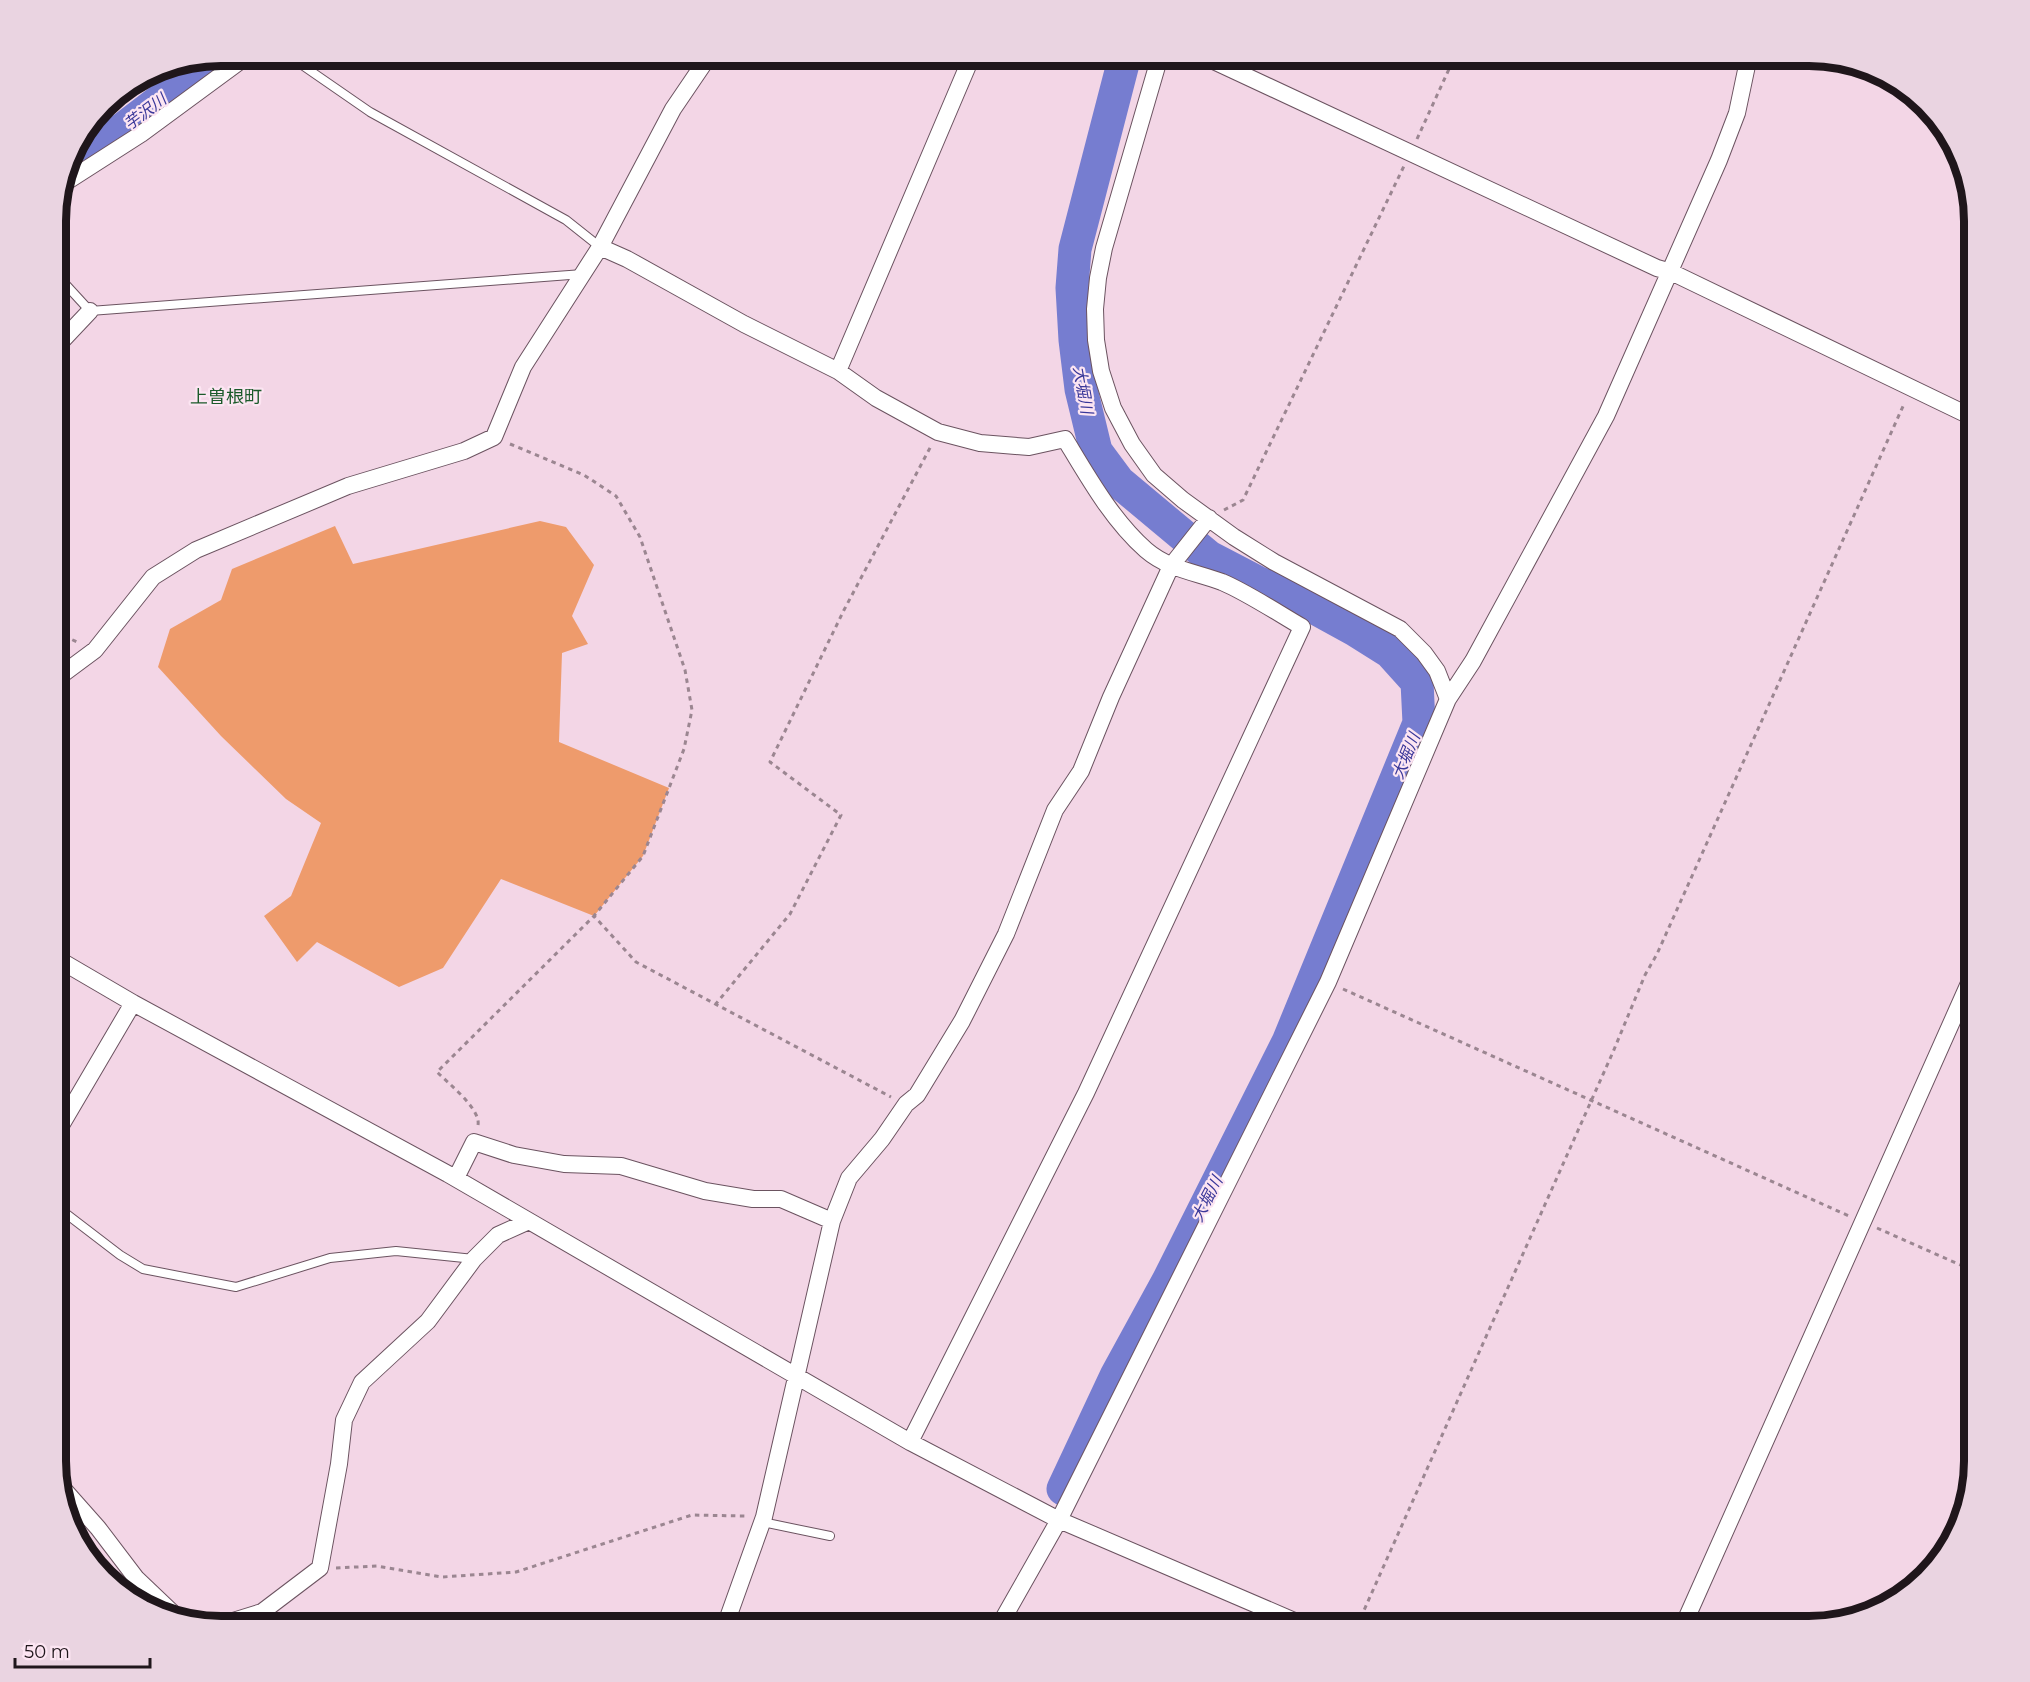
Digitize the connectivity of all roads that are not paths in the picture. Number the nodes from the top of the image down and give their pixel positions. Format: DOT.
graph roads {
  1 [pos="233,66"];
  2 [pos="303,66"];
  3 [pos="702,66"];
  4 [pos="968,66"];
  5 [pos="1157,66"];
  6 [pos="1225,66"];
  7 [pos="1747,66"];
  8 [pos="72,178"];
  9 [pos="600,247"];
  10 [pos="1671,272"];
  11 [pos="583,274"];
  12 [pos="66,285"];
  13 [pos="90,311"];
  14 [pos="66,336"];
  15 [pos="838,370"];
  16 [pos="1964,413"];
  17 [pos="1208,519"];
  18 [pos="1172,566"];
  19 [pos="66,672"];
  20 [pos="1448,699"];
  21 [pos="66,964"];
  22 [pos="1964,995"];
  23 [pos="133,1003"];
  24 [pos="66,1117"];
  25 [pos="456,1178"];
  26 [pos="66,1214"];
  27 [pos="530,1221"];
  28 [pos="832,1221"];
  29 [pos="474,1259"];
  30 [pos="797,1377"];
  31 [pos="910,1442"];
  32 [pos="70,1497"];
  33 [pos="763,1519"];
  34 [pos="1059,1520"];
  35 [pos="830,1536"];
  36 [pos="165,1605"];
  37 [pos="249,1616"];
  38 [pos="729,1616"];
  39 [pos="1005,1616"];
  40 [pos="1283,1616"];
  41 [pos="1687,1616"];
  1 -- 8 [label="street"];
  2 -- 9 [label="lane"];
  3 -- 9 [label="street"];
  4 -- 15 [label="street"];
  5 -- 17 [label="street"];
  6 -- 10 [label="street"];
  7 -- 10 [label="street"];
  9 -- 11 [label="street"];
  9 -- 15 [label="street"];
  10 -- 16 [label="street"];
  10 -- 20 [label="street"];
  11 -- 13 [label="lane"];
  11 -- 19 [label="street"];
  12 -- 13 [label="lane"];
  13 -- 14 [label="street"];
  15 -- 18 [label="street"];
  17 -- 18 [label="street"];
  17 -- 20 [label="street"];
  18 -- 28 [label="street"];
  18 -- 31 [label="street"];
  20 -- 34 [label="street"];
  21 -- 23 [label="street"];
  22 -- 41 [label="street"];
  23 -- 24 [label="street"];
  23 -- 25 [label="street"];
  25 -- 27 [label="street"];
  25 -- 28 [label="street"];
  26 -- 29 [label="lane"];
  27 -- 29 [label="street"];
  27 -- 30 [label="street"];
  28 -- 30 [label="street"];
  29 -- 37 [label="street"];
  30 -- 31 [label="street"];
  30 -- 33 [label="street"];
  31 -- 34 [label="street"];
  32 -- 36 [label="street"];
  33 -- 35 [label="lane"];
  33 -- 38 [label="street"];
  34 -- 39 [label="street"];
  34 -- 40 [label="street"];
}
